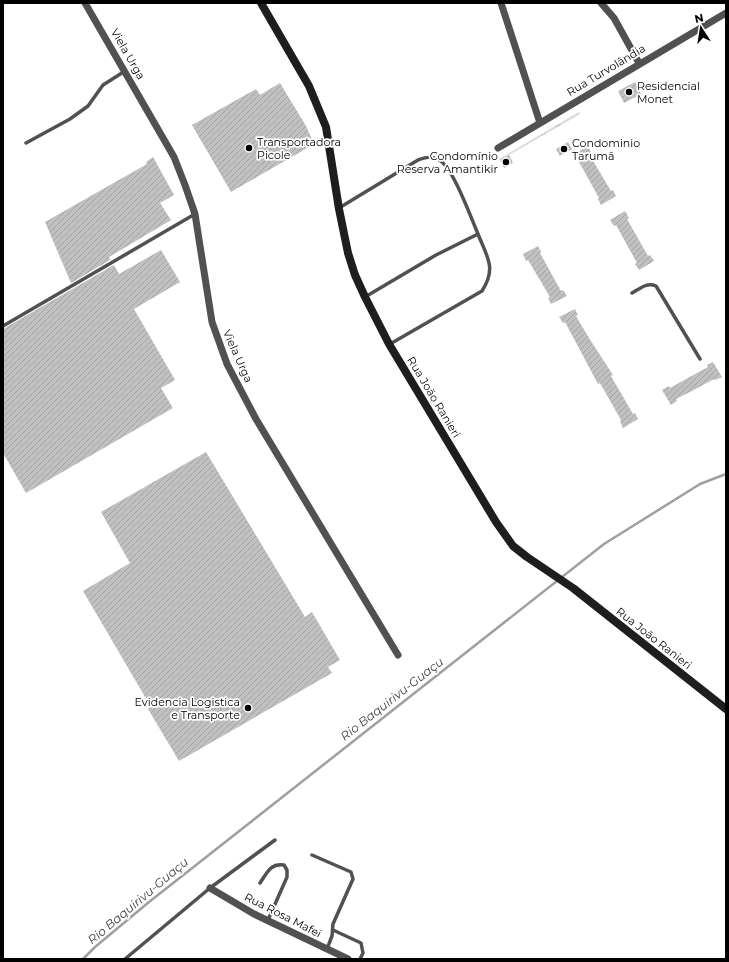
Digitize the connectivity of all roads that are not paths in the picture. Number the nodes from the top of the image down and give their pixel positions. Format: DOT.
graph roads {
  1 [pos="85,3"];
  2 [pos="261,3"];
  3 [pos="501,3"];
  4 [pos="601,3"];
  5 [pos="726,13"];
  6 [pos="639,63"];
  7 [pos="125,71"];
  8 [pos="540,123"];
  9 [pos="26,143"];
  10 [pos="498,148"];
  11 [pos="338,209"];
  12 [pos="195,214"];
  13 [pos="478,234"];
  14 [pos="632,293"];
  15 [pos="365,297"];
  16 [pos="3,326"];
  17 [pos="389,344"];
  18 [pos="700,359"];
  19 [pos="398,656"];
  20 [pos="726,709"];
  21 [pos="274,840"];
  22 [pos="312,854"];
  23 [pos="260,883"];
  24 [pos="210,888"];
  25 [pos="268,920"];
  26 [pos="333,930"];
  27 [pos="327,949"];
  28 [pos="344,958"];
  29 [pos="125,959"];
  30 [pos="360,959"];
  1 -- 7 [label="street, Viela Urga"];
  2 -- 11 [label="street, Rua João Ranieri"];
  3 -- 8 [label="street"];
  4 -- 6 [label="street"];
  5 -- 6 [label="street, Rua Turvolândia"];
  6 -- 8 [label="street, Rua Turvolândia"];
  7 -- 9 [label="lane"];
  7 -- 12 [label="street, Viela Urga"];
  8 -- 10 [label="street, Rua Turvolândia"];
  11 -- 13 [label="lane"];
  11 -- 15 [label="street, Rua João Ranieri"];
  12 -- 16 [label="lane"];
  12 -- 19 [label="street, Viela Urga"];
  13 -- 15 [label="lane"];
  13 -- 17 [label="lane"];
  14 -- 18 [label="lane"];
  15 -- 17 [label="street, Rua João Ranieri"];
  17 -- 20 [label="street, Rua João Ranieri"];
  21 -- 24 [label="lane"];
  22 -- 26 [label="lane"];
  23 -- 25 [label="lane"];
  24 -- 25 [label="street, Rua Rosa Mafei"];
  24 -- 29 [label="lane"];
  25 -- 27 [label="street, Rua Rosa Mafei"];
  26 -- 27 [label="lane"];
  26 -- 30 [label="lane"];
  27 -- 28 [label="street, Rua Rosa Mafei"];
}
